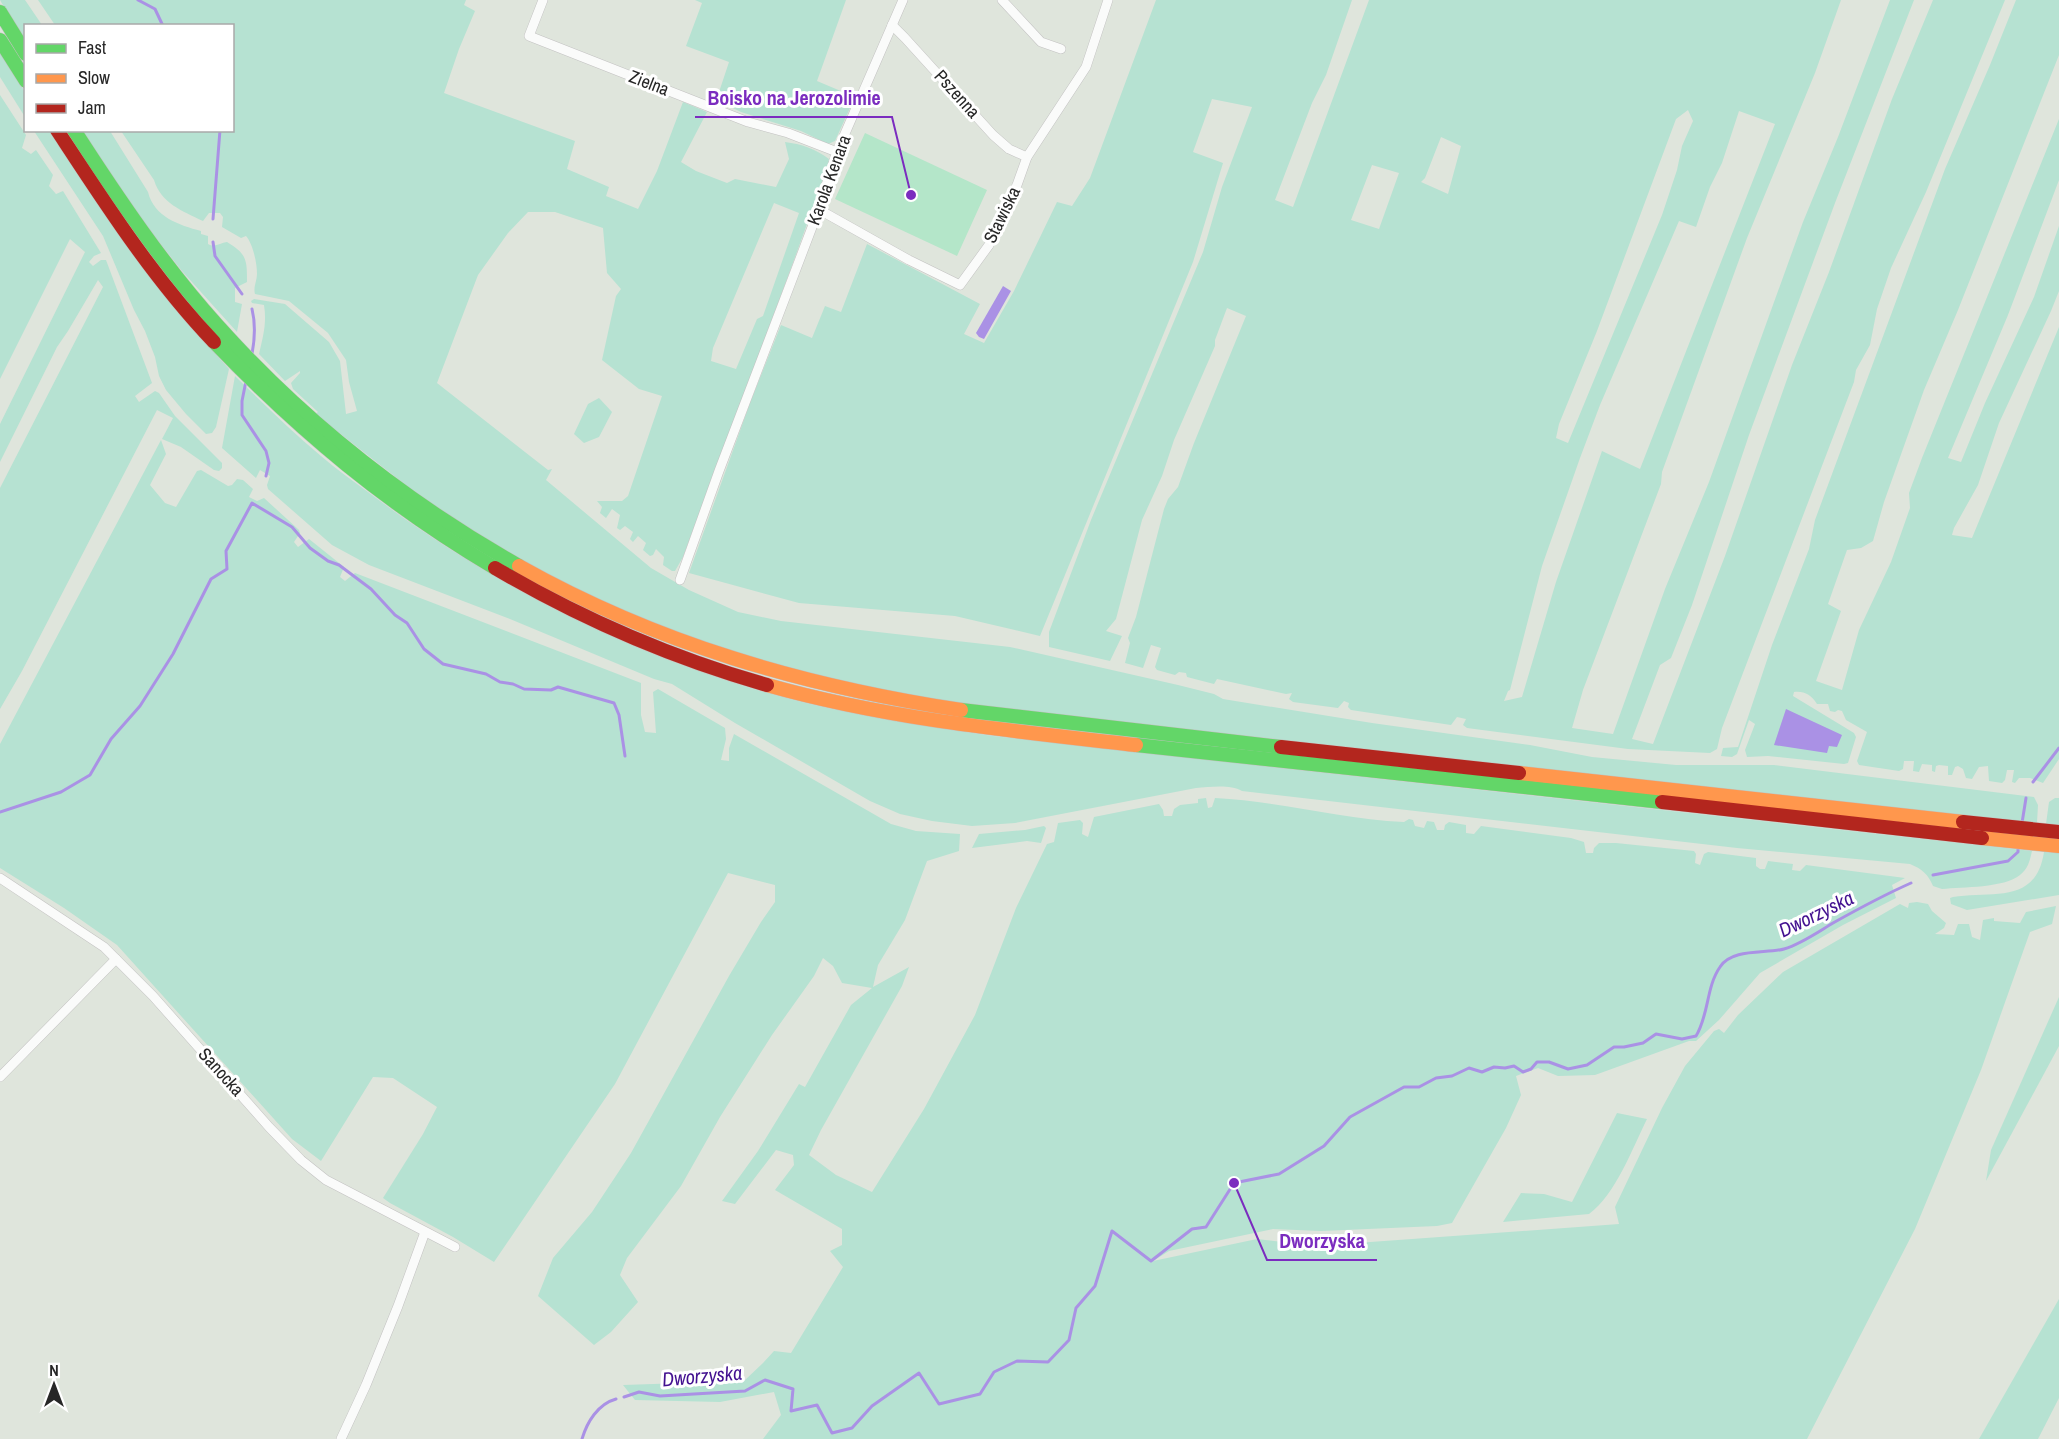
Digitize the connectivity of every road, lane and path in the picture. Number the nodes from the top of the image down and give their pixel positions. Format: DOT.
graph roads {
  1 [pos="543,0"];
  2 [pos="903,0"];
  3 [pos="1002,0"];
  4 [pos="1108,0"];
  5 [pos="0,12"];
  6 [pos="892,25"];
  7 [pos="0,40"];
  8 [pos="1061,48"];
  9 [pos="24,51"];
  10 [pos="24,78"];
  11 [pos="58,132"];
  12 [pos="75,132"];
  13 [pos="837,153"];
  14 [pos="1027,157"];
  15 [pos="818,209"];
  16 [pos="220,338"];
  17 [pos="680,580"];
  18 [pos="2059,832"];
  19 [pos="2059,846"];
  20 [pos="0,878"];
  21 [pos="116,959"];
  22 [pos="0,1077"];
  23 [pos="425,1232"];
  24 [pos="455,1247"];
  25 [pos="341,1439"];
  1 -- 13 [label="street, Zielna"];
  2 -- 6 [label="street, Karola Kenara"];
  3 -- 8 [label="street"];
  4 -- 14 [label="street, Stawiska"];
  5 -- 9 [label="main road"];
  6 -- 13 [label="street, Karola Kenara"];
  6 -- 14 [label="street, Pszenna"];
  7 -- 10 [label="main road"];
  11 -- 16 [label="main road"];
  12 -- 16 [label="main road"];
  13 -- 15 [label="street, Karola Kenara"];
  14 -- 15 [label="street, Stawiska"];
  15 -- 17 [label="street, Karola Kenara"];
  16 -- 18 [label="main road"];
  16 -- 19 [label="main road"];
  20 -- 21 [label="street, Sanocka"];
  21 -- 22 [label="street"];
  21 -- 23 [label="street, Sanocka"];
  23 -- 24 [label="street, Sanocka"];
  23 -- 25 [label="street"];
}
